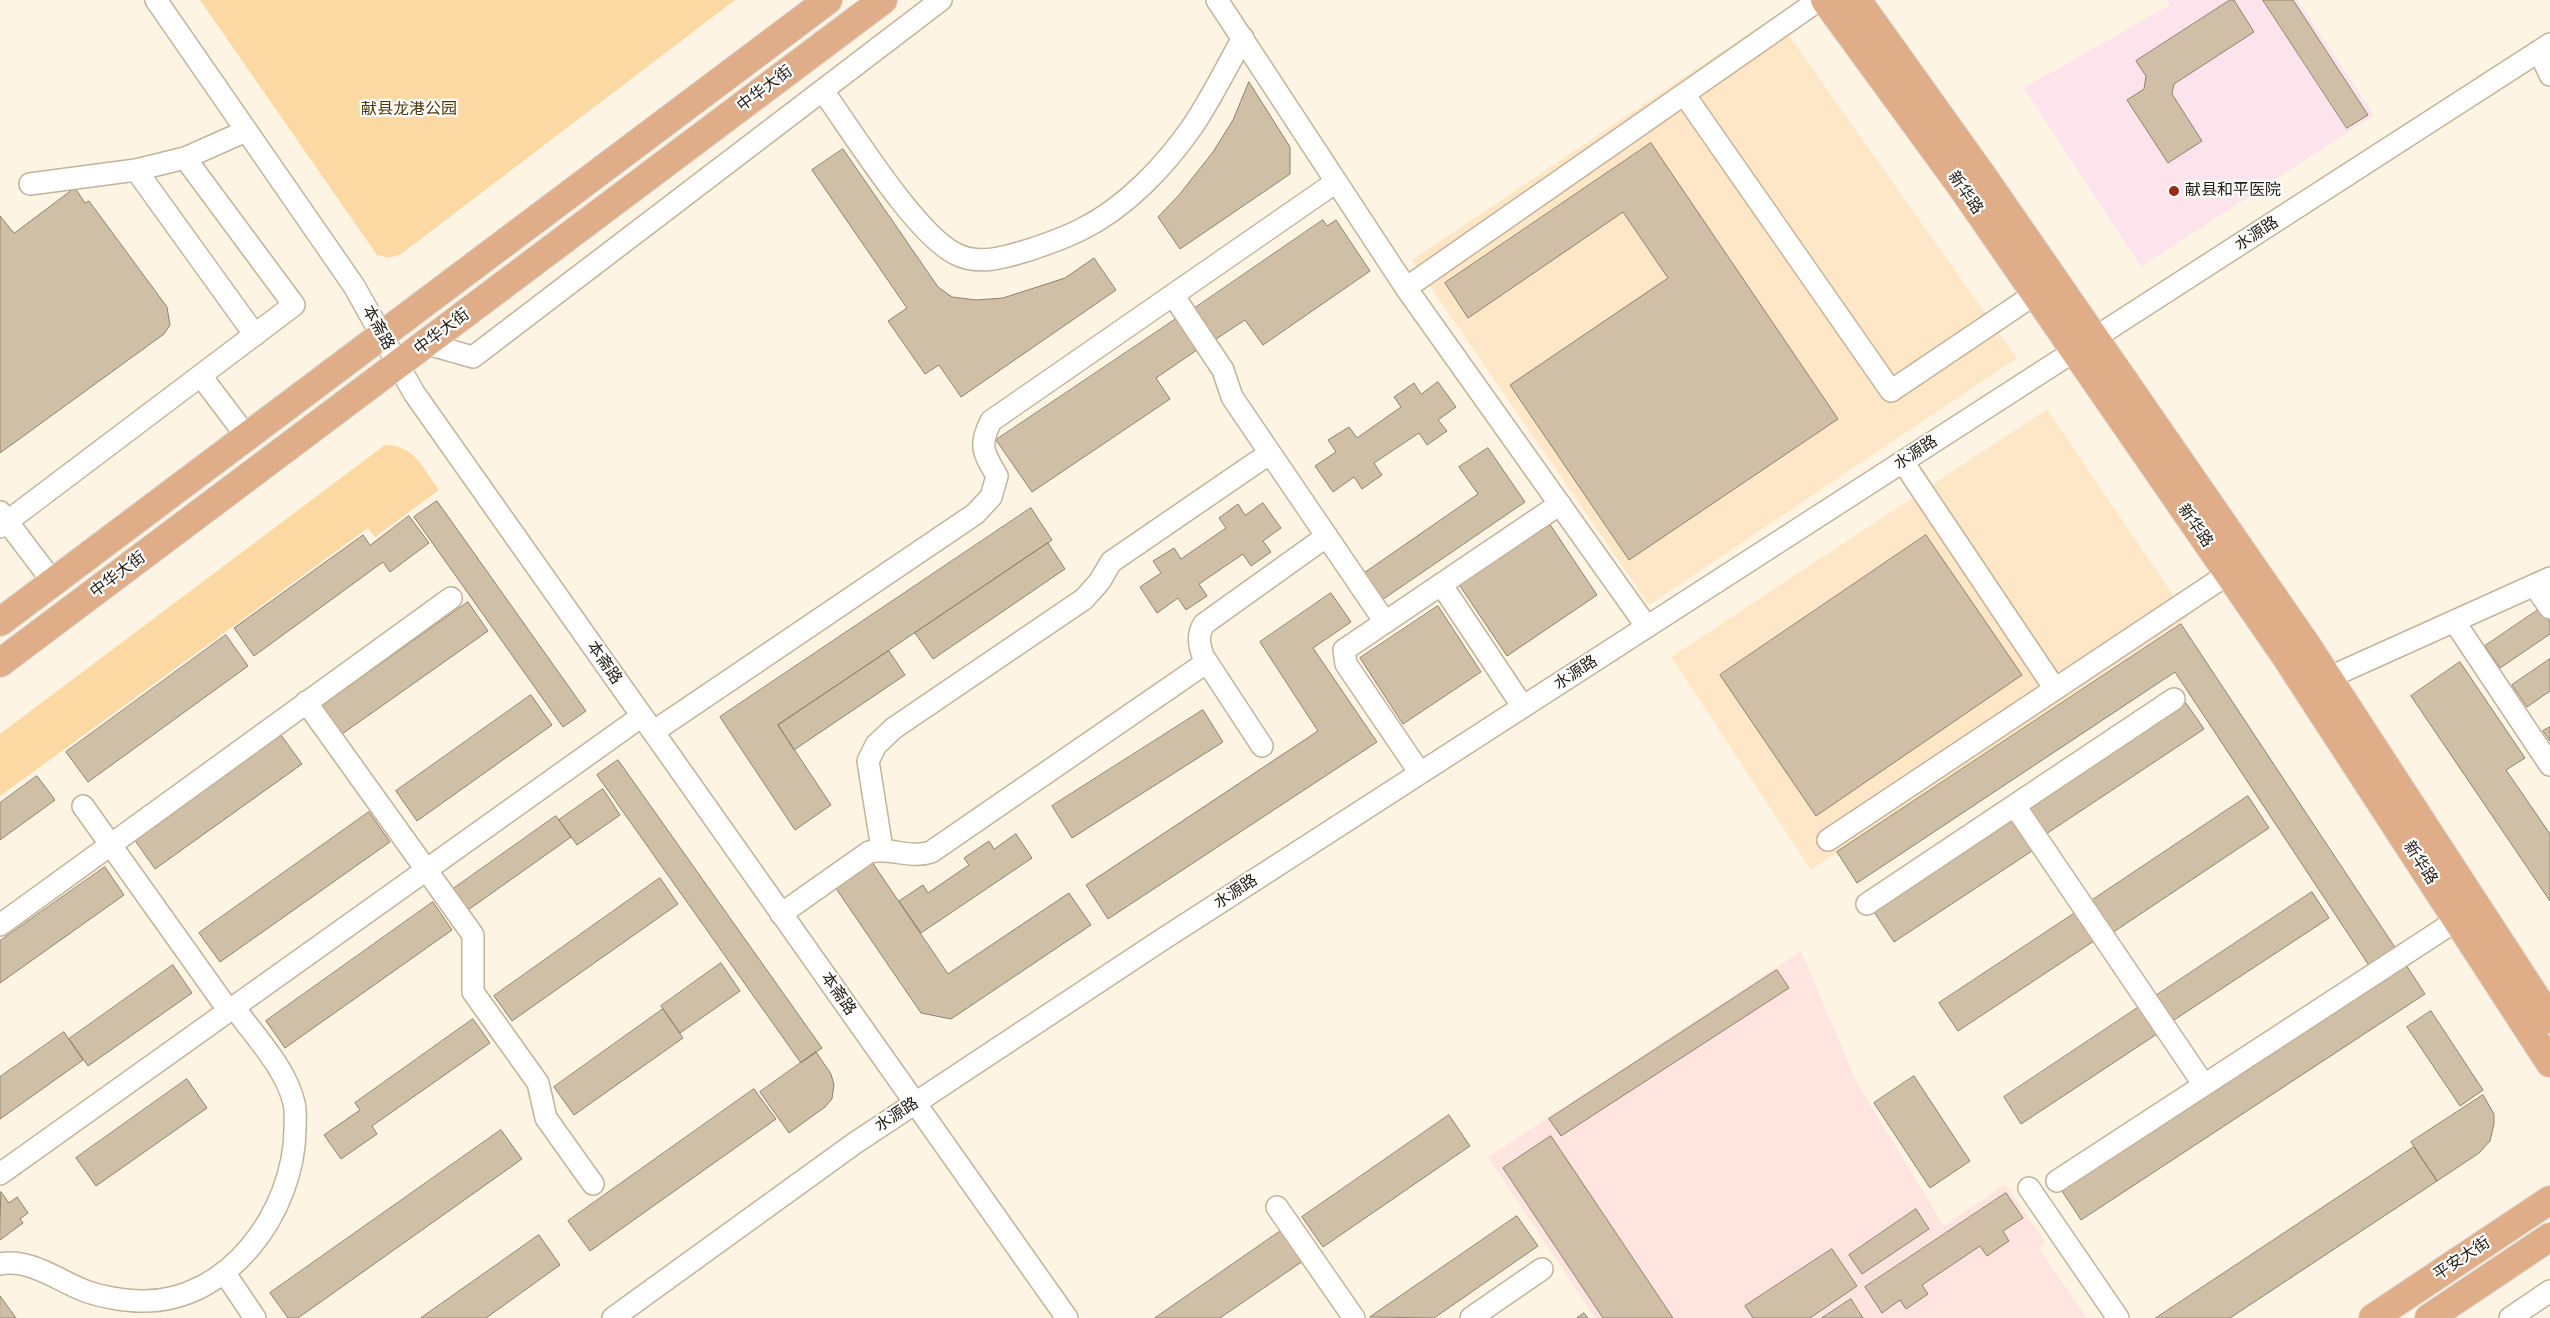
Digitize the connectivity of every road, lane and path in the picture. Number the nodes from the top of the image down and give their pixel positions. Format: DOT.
graph roads {
  1 [pos="156,0"];
  2 [pos="828,0"];
  3 [pos="883,0"];
  4 [pos="941,0"];
  5 [pos="1217,0"];
  6 [pos="1819,0"];
  7 [pos="1825,0"];
  8 [pos="1857,0"];
  9 [pos="1243,38"];
  10 [pos="2544,48"];
  11 [pos="2550,75"];
  12 [pos="823,91"];
  13 [pos="1684,94"];
  14 [pos="246,131"];
  15 [pos="185,158"];
  16 [pos="136,170"];
  17 [pos="1336,182"];
  18 [pos="30,184"];
  19 [pos="1406,288"];
  20 [pos="2035,294"];
  21 [pos="1173,295"];
  22 [pos="255,335"];
  23 [pos="382,336"];
  24 [pos="427,344"];
  25 [pos="2085,345"];
  26 [pos="398,365"];
  27 [pos="201,376"];
  28 [pos="247,437"];
  29 [pos="1270,453"];
  30 [pos="1903,462"];
  31 [pos="1560,504"];
  32 [pos="2,520"];
  33 [pos="1327,536"];
  34 [pos="2228,574"];
  35 [pos="53,582"];
  36 [pos="2542,582"];
  37 [pos="1441,584"];
  38 [pos="451,598"];
  39 [pos="2550,608"];
  40 [pos="2454,621"];
  41 [pos="0,622"];
  42 [pos="1385,622"];
  43 [pos="1648,627"];
  44 [pos="1207,662"];
  45 [pos="0,663"];
  46 [pos="2328,678"];
  47 [pos="2055,690"];
  48 [pos="2174,699"];
  49 [pos="306,702"];
  50 [pos="1523,707"];
  51 [pos="647,724"];
  52 [pos="1262,746"];
  53 [pos="2550,765"];
  54 [pos="1420,773"];
  55 [pos="83,806"];
  56 [pos="2015,806"];
  57 [pos="1828,840"];
  58 [pos="111,845"];
  59 [pos="882,849"];
  60 [pos="426,870"];
  61 [pos="1867,904"];
  62 [pos="781,914"];
  63 [pos="2457,920"];
  64 [pos="0,925"];
  65 [pos="232,1009"];
  66 [pos="2550,1019"];
  67 [pos="2550,1063"];
  68 [pos="2204,1085"];
  69 [pos="915,1103"];
  70 [pos="0,1174"];
  71 [pos="2057,1181"];
  72 [pos="593,1184"];
  73 [pos="2029,1188"];
  74 [pos="2550,1200"];
  75 [pos="1277,1207"];
  76 [pos="2550,1237"];
  77 [pos="0,1264"];
  78 [pos="1542,1269"];
  79 [pos="224,1272"];
  80 [pos="2550,1292"];
  81 [pos="255,1318"];
  82 [pos="613,1318"];
  83 [pos="1066,1318"];
  84 [pos="1354,1318"];
  85 [pos="1471,1318"];
  86 [pos="2118,1318"];
  87 [pos="2374,1318"];
  88 [pos="2429,1318"];
  89 [pos="2510,1318"];
  1 -- 14 [label="street, 本斋路"];
  2 -- 23 [label="main road, 中华大街"];
  3 -- 24 [label="main road, 中华大街"];
  4 -- 12 [label="street"];
  5 -- 9 [label="street"];
  6 -- 13 [label="street"];
  7 -- 20 [label="main road, 新华路"];
  8 -- 25 [label="main road, 新华路"];
  9 -- 12 [label="street"];
  9 -- 17 [label="street"];
  10 -- 11 [label="street"];
  10 -- 25 [label="street, 水源路"];
  12 -- 24 [label="street"];
  13 -- 19 [label="street"];
  13 -- 20 [label="street"];
  14 -- 15 [label="street"];
  14 -- 23 [label="street, 本斋路"];
  15 -- 16 [label="street"];
  15 -- 22 [label="street"];
  16 -- 18 [label="street"];
  16 -- 22 [label="street"];
  17 -- 19 [label="street"];
  17 -- 21 [label="street"];
  19 -- 31 [label="street"];
  20 -- 25 [label="main road, 新华路"];
  21 -- 29 [label="street"];
  21 -- 51 [label="street"];
  22 -- 27 [label="street"];
  23 -- 26 [label="street, 本斋路"];
  23 -- 28 [label="main road, 中华大街"];
  24 -- 26 [label="main road, 中华大街"];
  25 -- 30 [label="street, 水源路"];
  25 -- 34 [label="main road, 新华路"];
  25 -- 46 [label="main road, 新华路"];
  26 -- 45 [label="main road, 中华大街"];
  26 -- 51 [label="street, 本斋路"];
  27 -- 28 [label="street"];
  27 -- 32 [label="street"];
  28 -- 35 [label="main road, 中华大街"];
  29 -- 33 [label="street"];
  29 -- 59 [label="street"];
  30 -- 43 [label="street, 水源路"];
  30 -- 47 [label="street"];
  31 -- 37 [label="street"];
  31 -- 43 [label="street"];
  32 -- 35 [label="street"];
  33 -- 42 [label="street"];
  33 -- 44 [label="street"];
  34 -- 47 [label="street"];
  34 -- 63 [label="main road, 新华路"];
  35 -- 41 [label="main road, 中华大街"];
  36 -- 39 [label="street"];
  36 -- 40 [label="street"];
  37 -- 42 [label="street"];
  37 -- 50 [label="street"];
  38 -- 49 [label="street"];
  40 -- 46 [label="street"];
  40 -- 53 [label="street"];
  42 -- 54 [label="street"];
  43 -- 50 [label="street, 水源路"];
  44 -- 52 [label="street"];
  44 -- 59 [label="street"];
  46 -- 66 [label="main road, 新华路"];
  47 -- 57 [label="street"];
  48 -- 56 [label="street"];
  49 -- 58 [label="street"];
  49 -- 60 [label="street"];
  50 -- 54 [label="street, 水源路"];
  51 -- 60 [label="street"];
  51 -- 62 [label="street, 本斋路"];
  54 -- 69 [label="street, 水源路"];
  55 -- 58 [label="street"];
  56 -- 61 [label="street"];
  56 -- 68 [label="street"];
  58 -- 64 [label="street"];
  58 -- 65 [label="street"];
  59 -- 62 [label="street"];
  60 -- 65 [label="street"];
  60 -- 72 [label="street"];
  62 -- 69 [label="street, 本斋路"];
  63 -- 67 [label="main road, 新华路"];
  63 -- 68 [label="street"];
  65 -- 70 [label="street"];
  65 -- 79 [label="street"];
  68 -- 71 [label="street"];
  69 -- 82 [label="street, 水源路"];
  69 -- 83 [label="street, 本斋路"];
  73 -- 86 [label="street"];
  74 -- 87 [label="main road, 平安大街"];
  75 -- 84 [label="street"];
  76 -- 88 [label="main road, 平安大街"];
  77 -- 79 [label="street"];
  78 -- 85 [label="street"];
  79 -- 81 [label="street"];
  80 -- 89 [label="street"];
}
